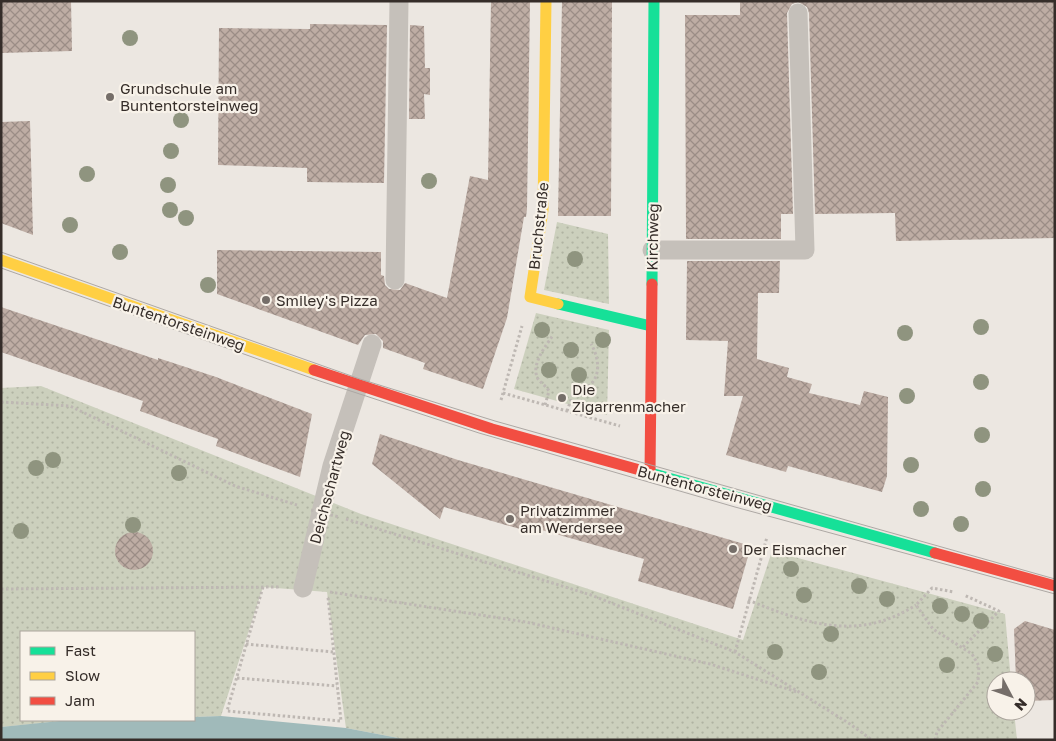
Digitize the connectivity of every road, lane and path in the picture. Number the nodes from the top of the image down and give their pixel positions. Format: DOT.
graph roads {
  1 [pos="399,1"];
  2 [pos="546,1"];
  3 [pos="654,1"];
  4 [pos="798,13"];
  5 [pos="652,250"];
  6 [pos="1,260"];
  7 [pos="395,280"];
  8 [pos="530,297"];
  9 [pos="651,326"];
  10 [pos="557,328"];
  11 [pos="588,340"];
  12 [pos="372,344"];
  13 [pos="358,386"];
  14 [pos="503,393"];
  15 [pos="1,402"];
  16 [pos="545,405"];
  17 [pos="566,411"];
  18 [pos="492,429"];
  19 [pos="650,434"];
  20 [pos="650,474"];
  21 [pos="776,507"];
  22 [pos="1055,586"];
  23 [pos="263,587"];
  24 [pos="303,588"];
  25 [pos="2,590"];
  26 [pos="748,600"];
  27 [pos="916,605"];
  28 [pos="246,644"];
  29 [pos="963,647"];
  30 [pos="333,652"];
  31 [pos="735,652"];
  32 [pos="237,678"];
  33 [pos="337,686"];
  34 [pos="798,692"];
  35 [pos="872,740"];
  36 [pos="935,740"];
  1 -- 7 [label="lane"];
  2 -- 8 [label="street, Bruchstraße"];
  3 -- 5 [label="street, Kirchweg"];
  4 -- 5 [label="lane"];
  5 -- 9 [label="street, Kirchweg"];
  6 -- 13 [label="street, Buntentorsteinweg"];
  8 -- 9 [label="street"];
  8 -- 14 [label="path"];
  9 -- 19 [label="street, Kirchweg"];
  10 -- 16 [label="path"];
  11 -- 17 [label="path"];
  12 -- 13 [label="lane"];
  13 -- 18 [label="street, Buntentorsteinweg"];
  13 -- 24 [label="lane, Deichschartweg"];
  14 -- 16 [label="path"];
  14 -- 18 [label="path"];
  15 -- 31 [label="path, bridge"];
  16 -- 17 [label="path"];
  17 -- 19 [label="path"];
  18 -- 20 [label="street, Buntentorsteinweg"];
  19 -- 20 [label="street, Kirchweg"];
  20 -- 21 [label="street, Buntentorsteinweg"];
  21 -- 22 [label="street, Buntentorsteinweg"];
  21 -- 26 [label="path"];
  23 -- 24 [label="path"];
  23 -- 25 [label="path"];
  23 -- 28 [label="path"];
  26 -- 27 [label="path"];
  26 -- 31 [label="path"];
  27 -- 29 [label="path"];
  27 -- 29 [label="path"];
  28 -- 30 [label="path"];
  28 -- 32 [label="path"];
  29 -- 36 [label="path"];
  30 -- 33 [label="path"];
  30 -- 34 [label="path"];
  31 -- 34 [label="path"];
  32 -- 33 [label="path"];
  32 -- 33 [label="path"];
  34 -- 35 [label="path"];
}
